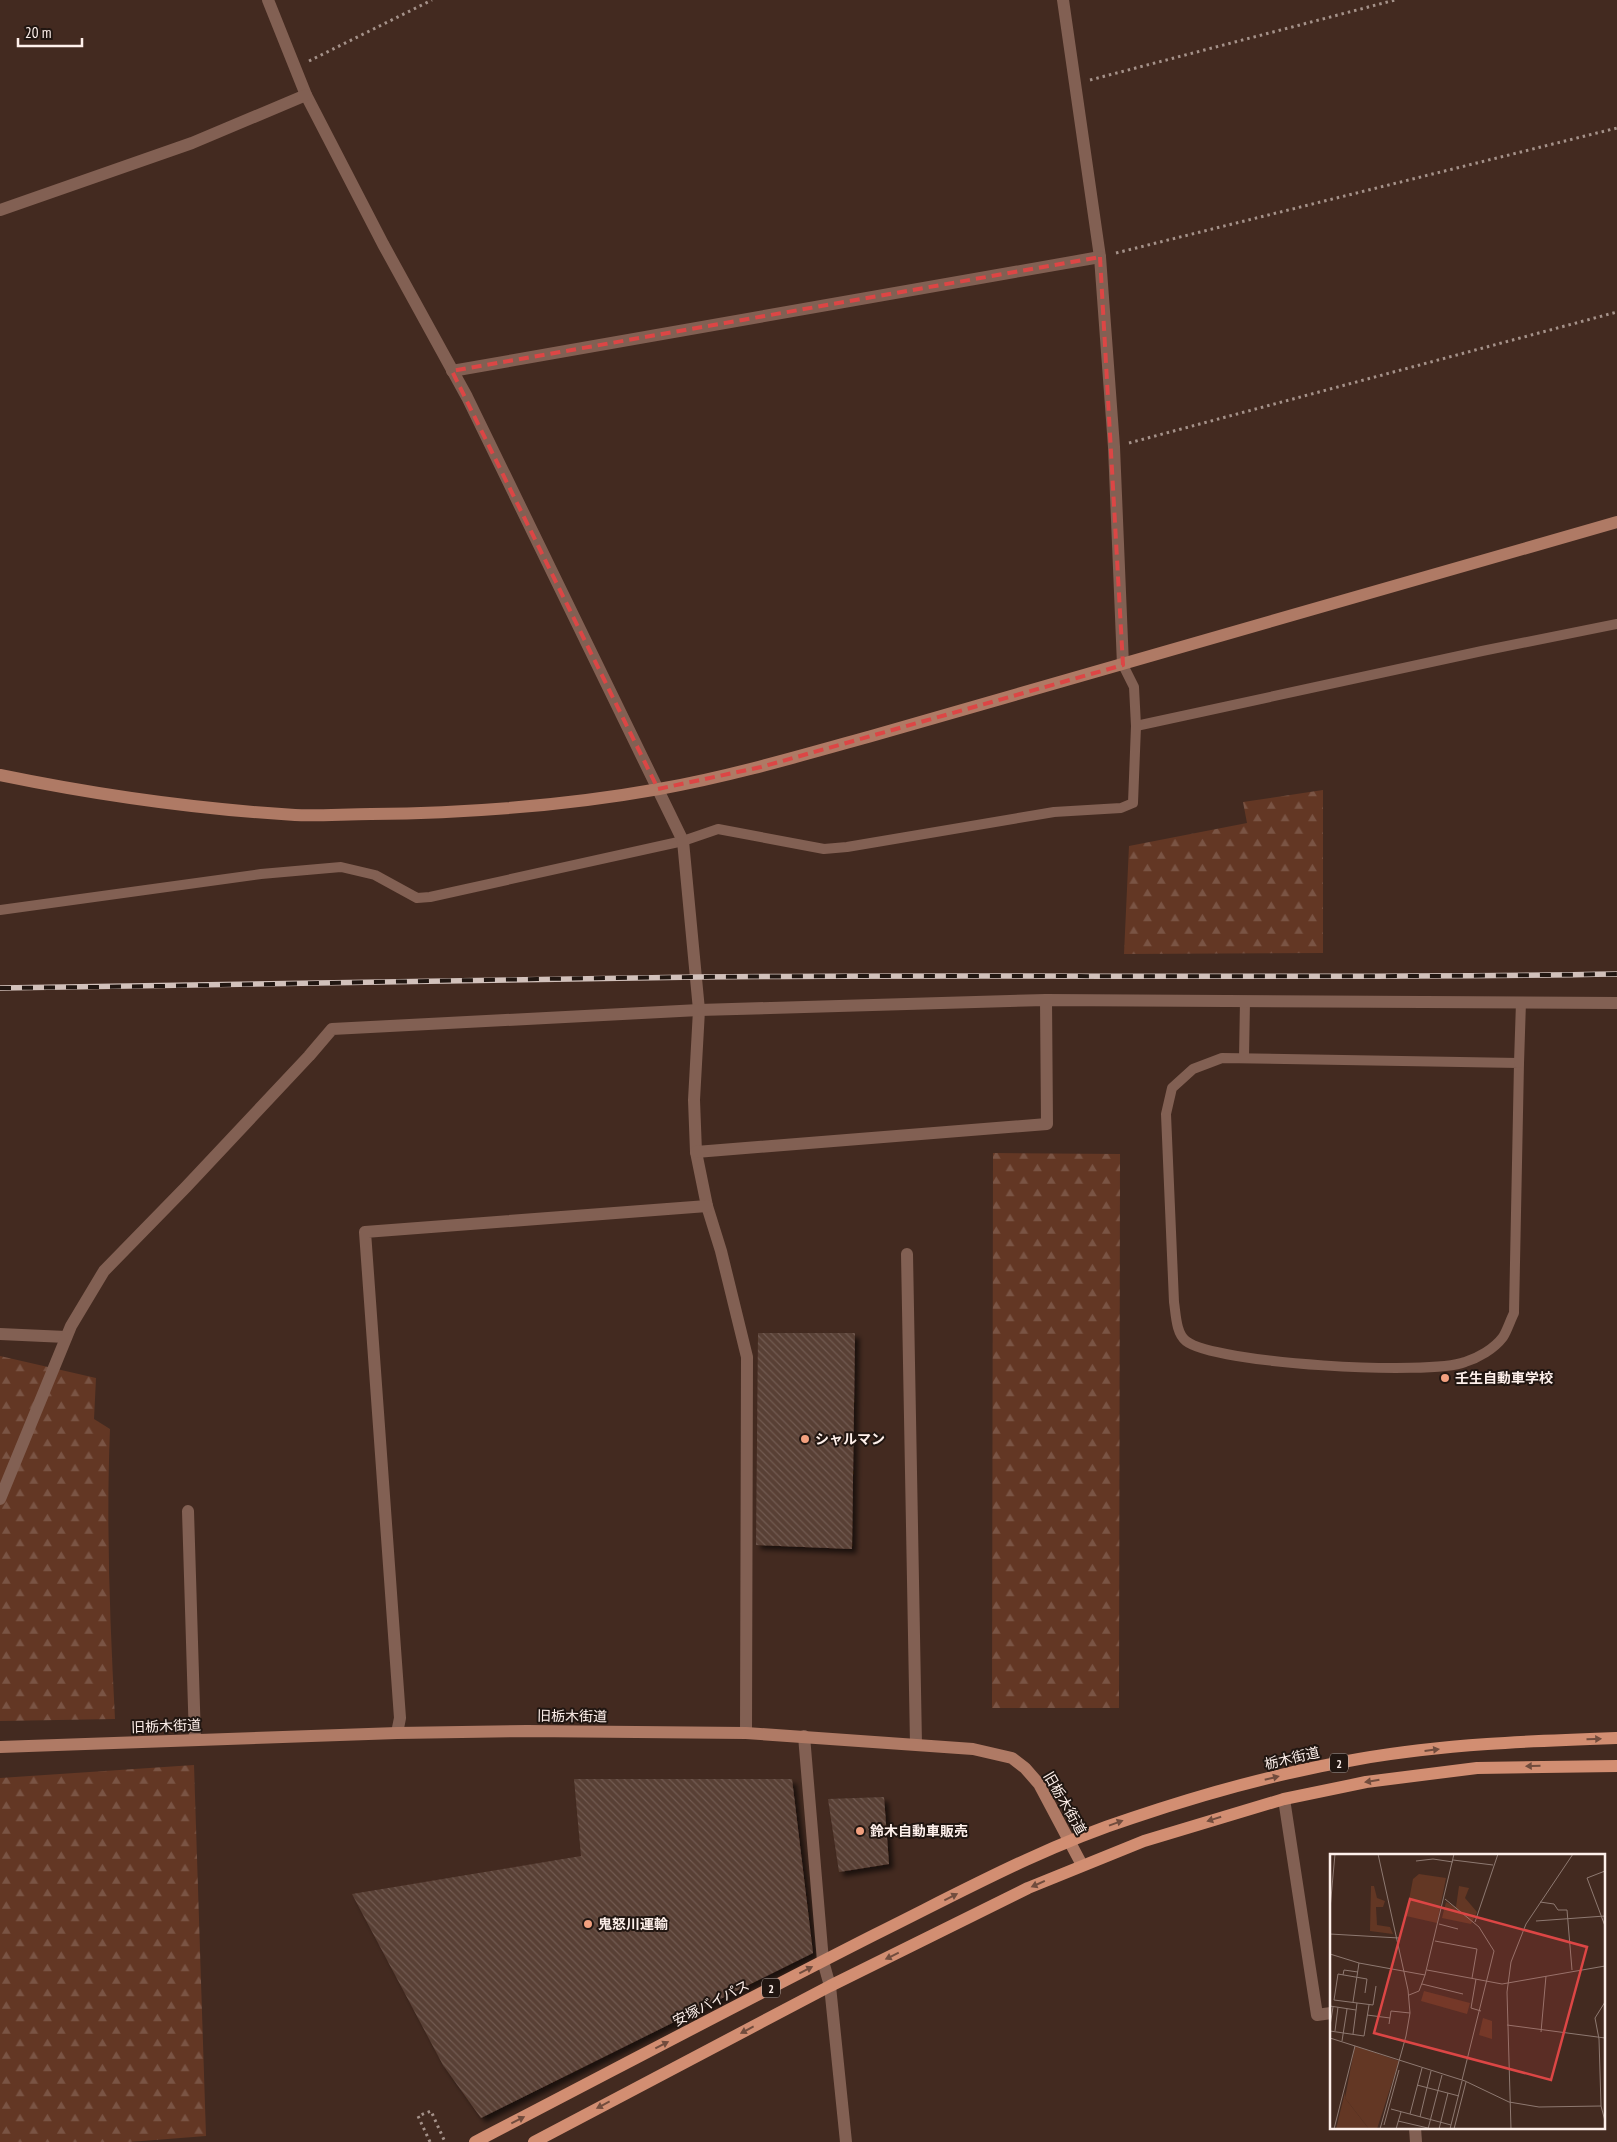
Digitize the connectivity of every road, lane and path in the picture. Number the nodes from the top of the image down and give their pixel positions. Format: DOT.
graph roads {
  1 [pos="268,0"];
  2 [pos="432,0"];
  3 [pos="1063,0"];
  4 [pos="1395,0"];
  5 [pos="295,68"];
  6 [pos="1075,84"];
  7 [pos="306,95"];
  8 [pos="1617,128"];
  9 [pos="0,210"];
  10 [pos="1100,257"];
  11 [pos="1617,312"];
  12 [pos="452,371"];
  13 [pos="1114,447"];
  14 [pos="1617,522"];
  15 [pos="1617,624"];
  16 [pos="1124,665"];
  17 [pos="1136,726"];
  18 [pos="0,775"];
  19 [pos="658,789"];
  20 [pos="683,841"];
  21 [pos="0,910"];
  22 [pos="1046,1000"];
  23 [pos="1245,1001"];
  24 [pos="1521,1002"];
  25 [pos="1617,1003"];
  26 [pos="699,1010"];
  27 [pos="1244,1058"];
  28 [pos="1520,1063"];
  29 [pos="696,1152"];
  30 [pos="707,1206"];
  31 [pos="907,1254"];
  32 [pos="0,1334"];
  33 [pos="66,1337"];
  34 [pos="0,1499"];
  35 [pos="188,1511"];
  36 [pos="397,1733"];
  37 [pos="746,1733"];
  38 [pos="804,1736"];
  39 [pos="1617,1738"];
  40 [pos="195,1740"];
  41 [pos="916,1744"];
  42 [pos="0,1747"];
  43 [pos="1617,1766"];
  44 [pos="1284,1799"];
  45 [pos="1070,1840"];
  46 [pos="1082,1865"];
  47 [pos="823,1961"];
  48 [pos="830,1986"];
  49 [pos="1330,2013"];
  50 [pos="430,2142"];
  51 [pos="445,2142"];
  52 [pos="474,2142"];
  53 [pos="534,2142"];
  54 [pos="846,2142"];
  1 -- 5 [label="street"];
  2 -- 5 [label="path"];
  3 -- 6 [label="street"];
  4 -- 6 [label="path"];
  5 -- 7 [label="street"];
  6 -- 10 [label="street"];
  7 -- 9 [label="street"];
  7 -- 12 [label="street"];
  8 -- 10 [label="path"];
  10 -- 12 [label="street"];
  10 -- 13 [label="street"];
  11 -- 13 [label="path"];
  12 -- 19 [label="street"];
  13 -- 16 [label="street"];
  14 -- 16 [label="street"];
  15 -- 17 [label="lane"];
  16 -- 17 [label="lane"];
  16 -- 19 [label="street"];
  17 -- 20 [label="lane"];
  18 -- 19 [label="street"];
  19 -- 20 [label="street"];
  20 -- 21 [label="lane"];
  20 -- 26 [label="street"];
  22 -- 23 [label="street"];
  22 -- 26 [label="street"];
  22 -- 29 [label="street"];
  23 -- 24 [label="street"];
  23 -- 27 [label="lane"];
  24 -- 25 [label="street"];
  24 -- 28 [label="lane"];
  26 -- 29 [label="street"];
  26 -- 33 [label="street"];
  27 -- 28 [label="lane"];
  27 -- 28 [label="lane"];
  29 -- 30 [label="street"];
  30 -- 36 [label="street"];
  30 -- 37 [label="street"];
  31 -- 41 [label="street"];
  32 -- 33 [label="street"];
  33 -- 34 [label="street"];
  35 -- 40 [label="street"];
  36 -- 37 [label="street, 旧栃木街道"];
  36 -- 40 [label="street, 旧栃木街道"];
  37 -- 38 [label="street, 旧栃木街道"];
  38 -- 41 [label="street, 旧栃木街道"];
  38 -- 47 [label="street"];
  45 -- 39 [label="main road, 栃木街道 / 2, one-way"];
  40 -- 42 [label="street, 旧栃木街道"];
  41 -- 45 [label="street, 旧栃木街道"];
  43 -- 44 [label="main road, 2, one-way"];
  44 -- 46 [label="main road, 2, one-way"];
  44 -- 49 [label="street"];
  45 -- 46 [label="street, 旧栃木街道"];
  47 -- 45 [label="main road, 安塚バイパス / 2, one-way"];
  46 -- 48 [label="main road, 2, one-way"];
  47 -- 48 [label="street"];
  52 -- 47 [label="main road, 安塚バイパス / 2, one-way"];
  48 -- 53 [label="main road, 2, one-way"];
  48 -- 54 [label="street"];
  50 -- 51 [label="path"];
}
